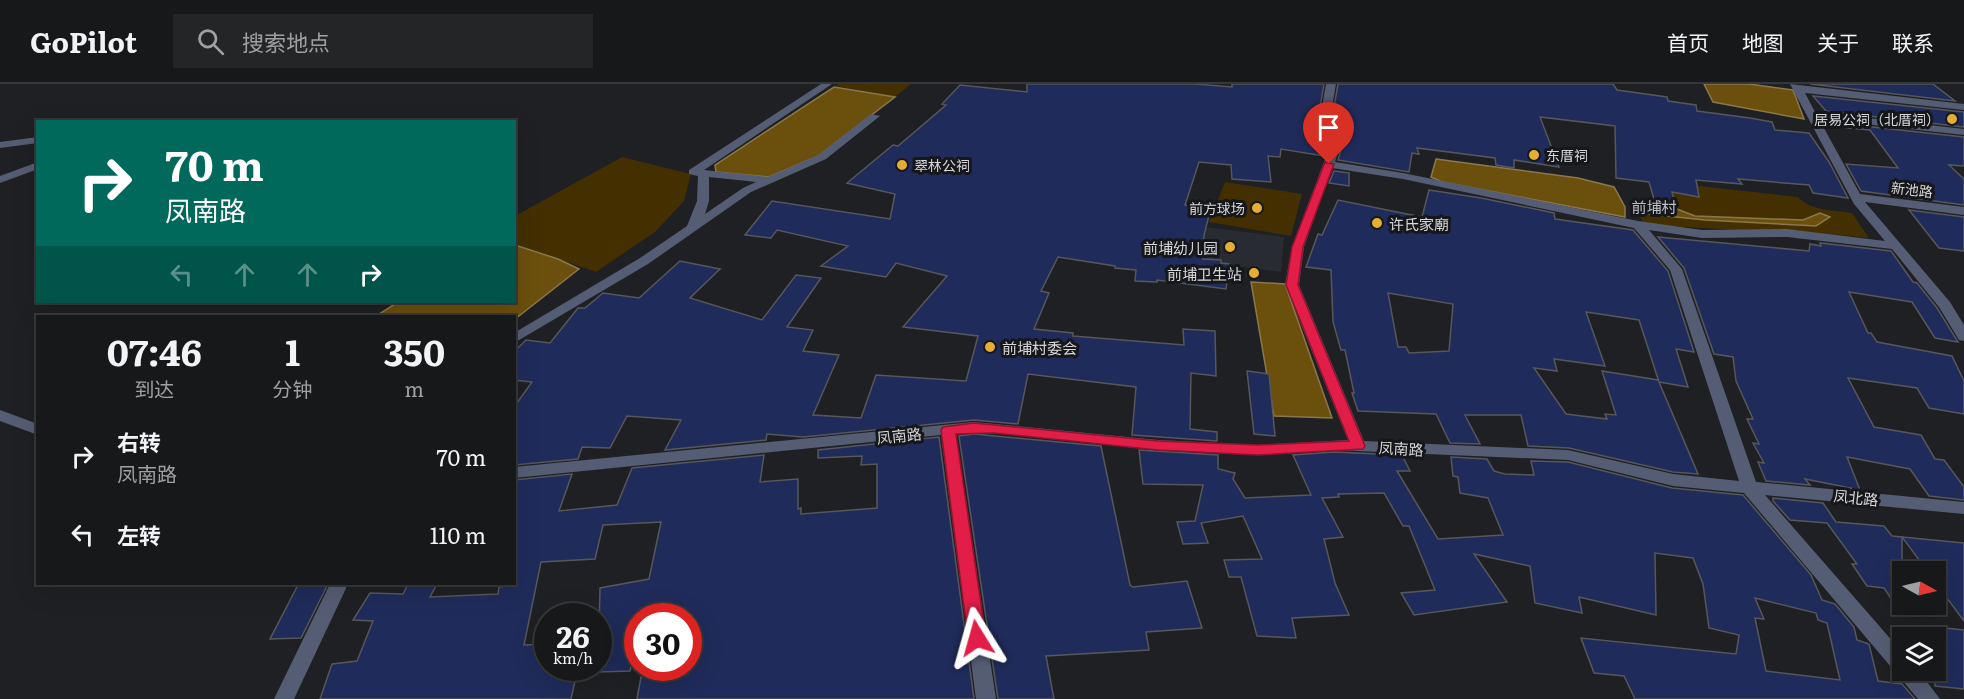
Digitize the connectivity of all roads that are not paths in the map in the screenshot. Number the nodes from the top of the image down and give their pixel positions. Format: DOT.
graph roads {
  1 [pos="827,84"];
  2 [pos="1331,84"];
  3 [pos="1796,87"];
  4 [pos="1964,107"];
  5 [pos="1812,115"];
  6 [pos="875,116"];
  7 [pos="1964,132"];
  8 [pos="36,140"];
  9 [pos="0,145"];
  10 [pos="1329,164"];
  11 [pos="36,166"];
  12 [pos="703,174"];
  13 [pos="0,180"];
  14 [pos="768,180"];
  15 [pos="1856,197"];
  16 [pos="1964,211"];
  17 [pos="1638,225"];
  18 [pos="684,233"];
  19 [pos="1895,246"];
  20 [pos="1964,337"];
  21 [pos="516,338"];
  22 [pos="0,415"];
  23 [pos="36,429"];
  24 [pos="948,430"];
  25 [pos="1358,446"];
  26 [pos="516,473"];
  27 [pos="1749,487"];
  28 [pos="1964,508"];
  29 [pos="339,585"];
  30 [pos="1892,654"];
  31 [pos="1914,681"];
  32 [pos="284,699"];
  33 [pos="986,699"];
  34 [pos="1930,699"];
  1 -- 14 [label="street"];
  2 -- 10 [label="street"];
  3 -- 4 [label="street"];
  3 -- 5 [label="street"];
  5 -- 7 [label="street"];
  5 -- 15 [label="street"];
  6 -- 14 [label="street"];
  8 -- 9 [label="street"];
  10 -- 17 [label="street"];
  10 -- 25 [label="street"];
  11 -- 13 [label="street"];
  12 -- 18 [label="street"];
  14 -- 18 [label="street"];
  15 -- 16 [label="street, 新池路"];
  15 -- 19 [label="street"];
  17 -- 19 [label="street"];
  17 -- 27 [label="street"];
  18 -- 21 [label="street"];
  19 -- 20 [label="street"];
  22 -- 23 [label="street"];
  24 -- 25 [label="street, 凤南路"];
  24 -- 26 [label="street, 凤南路"];
  24 -- 33 [label="street"];
  25 -- 27 [label="street, 凤南路"];
  27 -- 28 [label="street, 凤北路"];
  27 -- 30 [label="street"];
  29 -- 32 [label="street"];
  31 -- 34 [label="street"];
}
